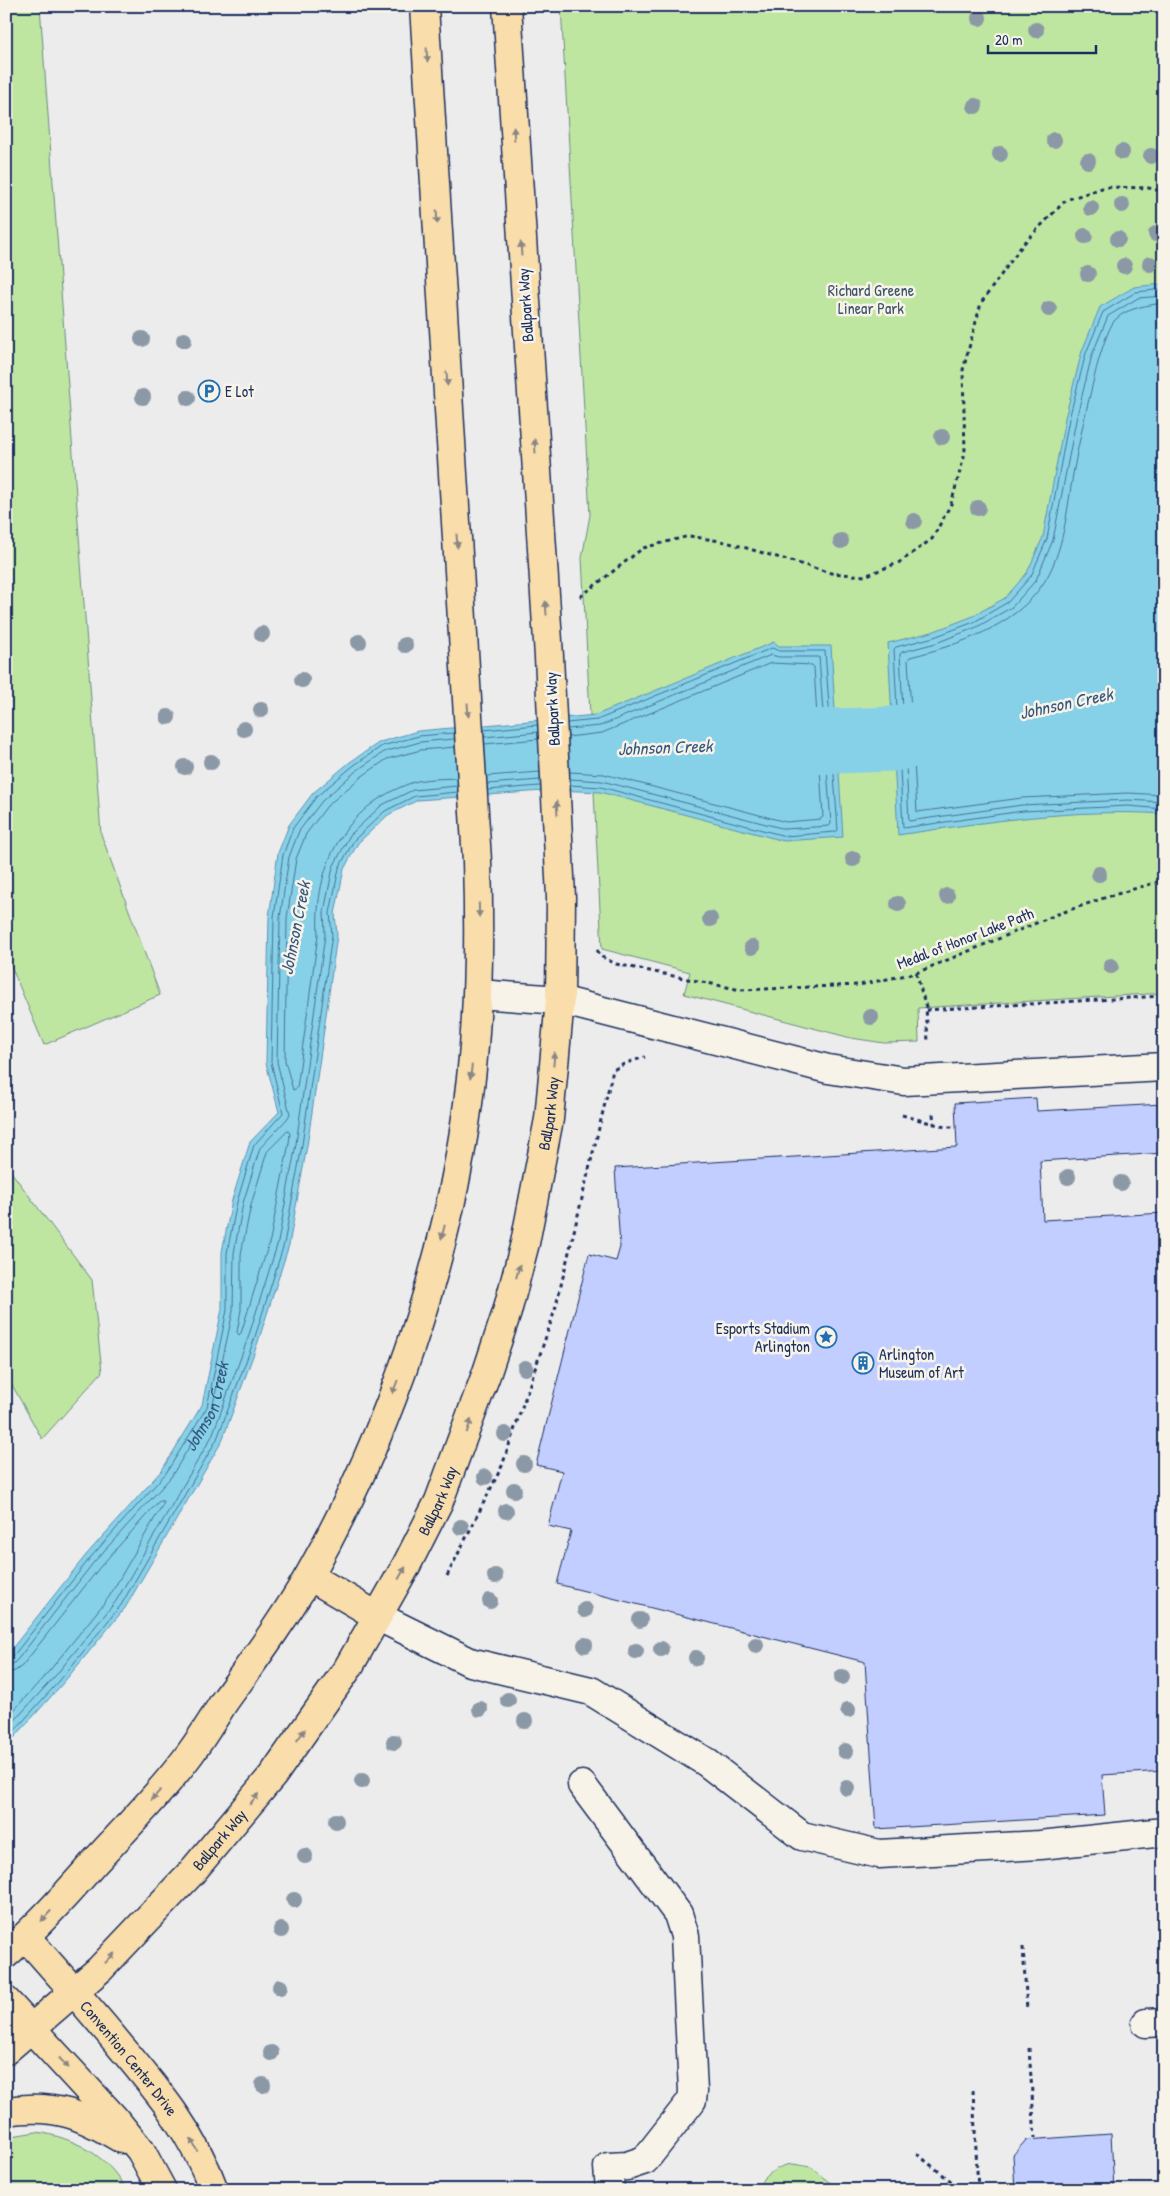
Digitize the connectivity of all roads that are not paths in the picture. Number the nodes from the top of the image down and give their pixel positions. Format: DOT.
graph roads {
  1 [pos="424,6"];
  2 [pos="507,6"];
  3 [pos="478,994"];
  4 [pos="560,1000"];
  5 [pos="1164,1067"];
  6 [pos="309,1576"];
  7 [pos="377,1616"];
  8 [pos="582,1786"];
  9 [pos="1164,1832"];
  10 [pos="16,1945"];
  11 [pos="73,1990"];
  12 [pos="6,2001"];
  13 [pos="31,2027"];
  14 [pos="6,2050"];
  15 [pos="6,2111"];
  16 [pos="141,2151"];
  17 [pos="162,2190"];
  18 [pos="214,2190"];
  19 [pos="610,2190"];
  1 -- 3 [label="main road, one-way"];
  4 -- 2 [label="main road, Ballpark Way, one-way"];
  3 -- 4 [label="lane"];
  3 -- 6 [label="main road, one-way"];
  4 -- 5 [label="lane"];
  7 -- 4 [label="main road, Ballpark Way, one-way"];
  6 -- 7 [label="main road"];
  6 -- 10 [label="main road, one-way"];
  7 -- 9 [label="lane"];
  11 -- 7 [label="main road, Ballpark Way, one-way"];
  8 -- 19 [label="lane"];
  10 -- 11 [label="main road, Convention Center Drive"];
  11 -- 13 [label="main road, Ballpark Way"];
  18 -- 11 [label="main road, Convention Center Drive, one-way"];
  12 -- 13 [label="main road"];
  13 -- 14 [label="main road, Ballpark Way"];
  13 -- 16 [label="main road, one-way"];
  15 -- 16 [label="main road"];
  16 -- 17 [label="main road"];
}
